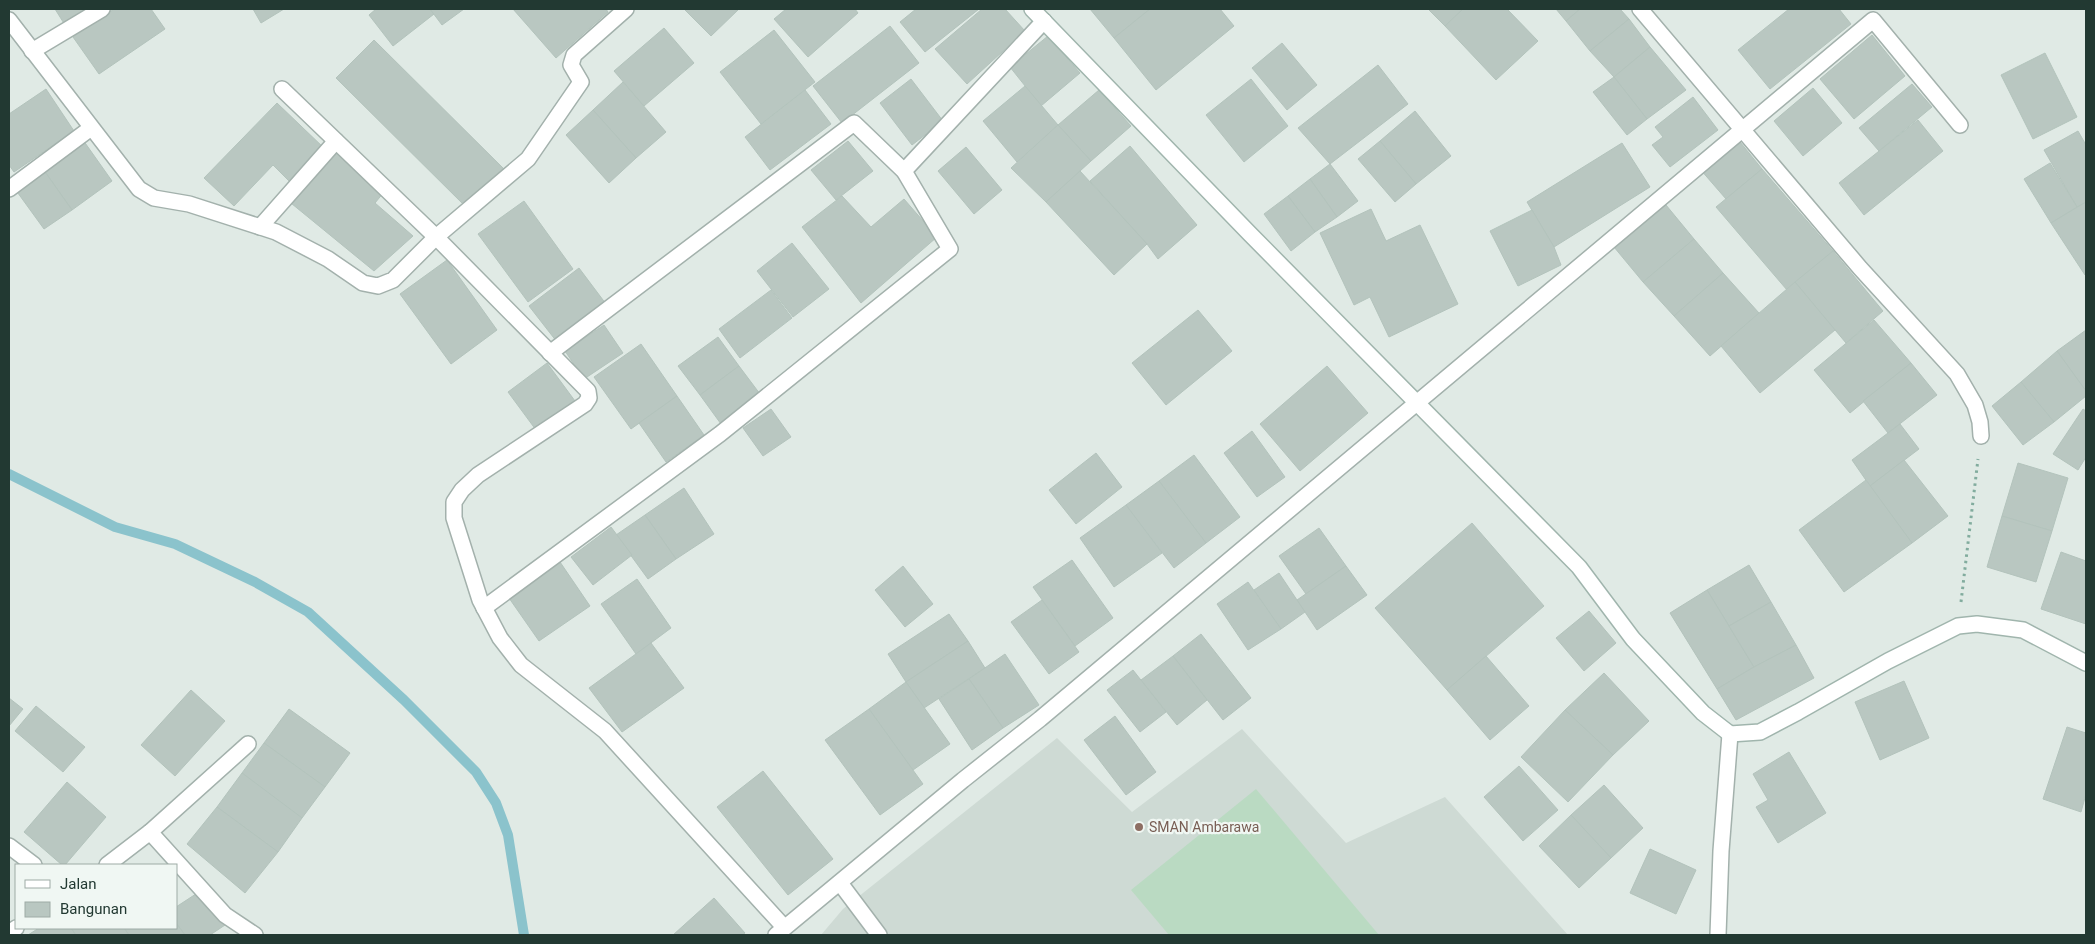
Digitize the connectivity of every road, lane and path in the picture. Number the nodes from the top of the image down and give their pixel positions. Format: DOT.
graph roads {
  1 [pos="102,9"];
  2 [pos="626,9"];
  3 [pos="1032,9"];
  4 [pos="1640,9"];
  5 [pos="9,20"];
  6 [pos="1044,21"];
  7 [pos="32,52"];
  8 [pos="282,89"];
  9 [pos="1960,125"];
  10 [pos="91,128"];
  11 [pos="1742,129"];
  12 [pos="336,141"];
  13 [pos="904,171"];
  14 [pos="9,189"];
  15 [pos="260,227"];
  16 [pos="436,237"];
  17 [pos="550,353"];
  18 [pos="1417,403"];
  19 [pos="1981,436"];
  20 [pos="484,608"];
  21 [pos="1958,626"];
  22 [pos="2086,662"];
  23 [pos="1730,734"];
  24 [pos="248,744"];
  25 [pos="150,832"];
  26 [pos="9,846"];
  27 [pos="33,864"];
  28 [pos="108,864"];
  29 [pos="840,883"];
  30 [pos="780,931"];
  31 [pos="255,935"];
  32 [pos="879,935"];
  33 [pos="1718,935"];
  1 -- 7 [label="street"];
  2 -- 16 [label="street"];
  3 -- 6 [label="street"];
  4 -- 11 [label="street"];
  5 -- 7 [label="street"];
  6 -- 13 [label="street"];
  6 -- 18 [label="street"];
  7 -- 10 [label="street"];
  8 -- 12 [label="street"];
  9 -- 11 [label="street"];
  10 -- 14 [label="street"];
  10 -- 15 [label="street"];
  11 -- 18 [label="street"];
  11 -- 19 [label="street"];
  12 -- 15 [label="street"];
  12 -- 16 [label="street"];
  13 -- 17 [label="street"];
  13 -- 20 [label="street"];
  15 -- 16 [label="street"];
  16 -- 17 [label="street"];
  17 -- 20 [label="street"];
  18 -- 23 [label="street"];
  18 -- 29 [label="street"];
  19 -- 21 [label="path"];
  20 -- 30 [label="street"];
  21 -- 22 [label="street"];
  21 -- 23 [label="street"];
  23 -- 33 [label="street"];
  24 -- 25 [label="street"];
  25 -- 28 [label="street"];
  25 -- 31 [label="street"];
  26 -- 27 [label="street"];
  29 -- 30 [label="street"];
  29 -- 32 [label="street"];
}
